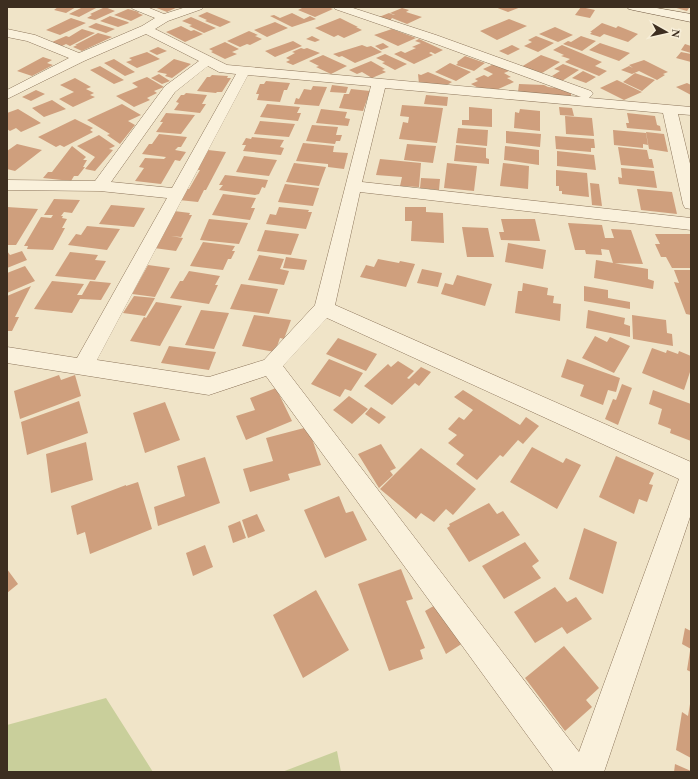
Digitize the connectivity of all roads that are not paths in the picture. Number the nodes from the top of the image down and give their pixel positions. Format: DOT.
graph roads {
  1 [pos="137,7"];
  2 [pos="198,7"];
  3 [pos="339,7"];
  4 [pos="633,7"];
  5 [pos="164,18"];
  6 [pos="691,18"];
  7 [pos="146,29"];
  8 [pos="7,33"];
  9 [pos="79,58"];
  10 [pos="207,61"];
  11 [pos="244,71"];
  12 [pos="379,83"];
  13 [pos="7,95"];
  14 [pos="614,104"];
  15 [pos="670,110"];
  16 [pos="691,112"];
  17 [pos="7,186"];
  18 [pos="100,186"];
  19 [pos="353,186"];
  20 [pos="177,194"];
  21 [pos="691,204"];
  22 [pos="691,224"];
  23 [pos="324,308"];
  24 [pos="7,355"];
  25 [pos="271,366"];
  26 [pos="83,367"];
  27 [pos="691,473"];
  28 [pos="691,478"];
  29 [pos="574,772"];
  30 [pos="588,772"];
  1 -- 5 [label="street"];
  2 -- 5 [label="street"];
  3 -- 14 [label="street"];
  4 -- 6 [label="street"];
  5 -- 7 [label="street"];
  7 -- 9 [label="street"];
  7 -- 10 [label="street"];
  8 -- 9 [label="street"];
  9 -- 13 [label="street"];
  10 -- 11 [label="street"];
  10 -- 18 [label="street"];
  11 -- 12 [label="street"];
  11 -- 20 [label="street"];
  12 -- 14 [label="street"];
  12 -- 19 [label="street"];
  14 -- 15 [label="street"];
  15 -- 16 [label="street"];
  15 -- 21 [label="street"];
  17 -- 18 [label="street"];
  18 -- 20 [label="street"];
  19 -- 22 [label="street"];
  19 -- 23 [label="street"];
  20 -- 26 [label="street"];
  23 -- 25 [label="street"];
  23 -- 27 [label="street"];
  24 -- 26 [label="street"];
  25 -- 26 [label="street"];
  25 -- 29 [label="street"];
  28 -- 30 [label="street"];
}
